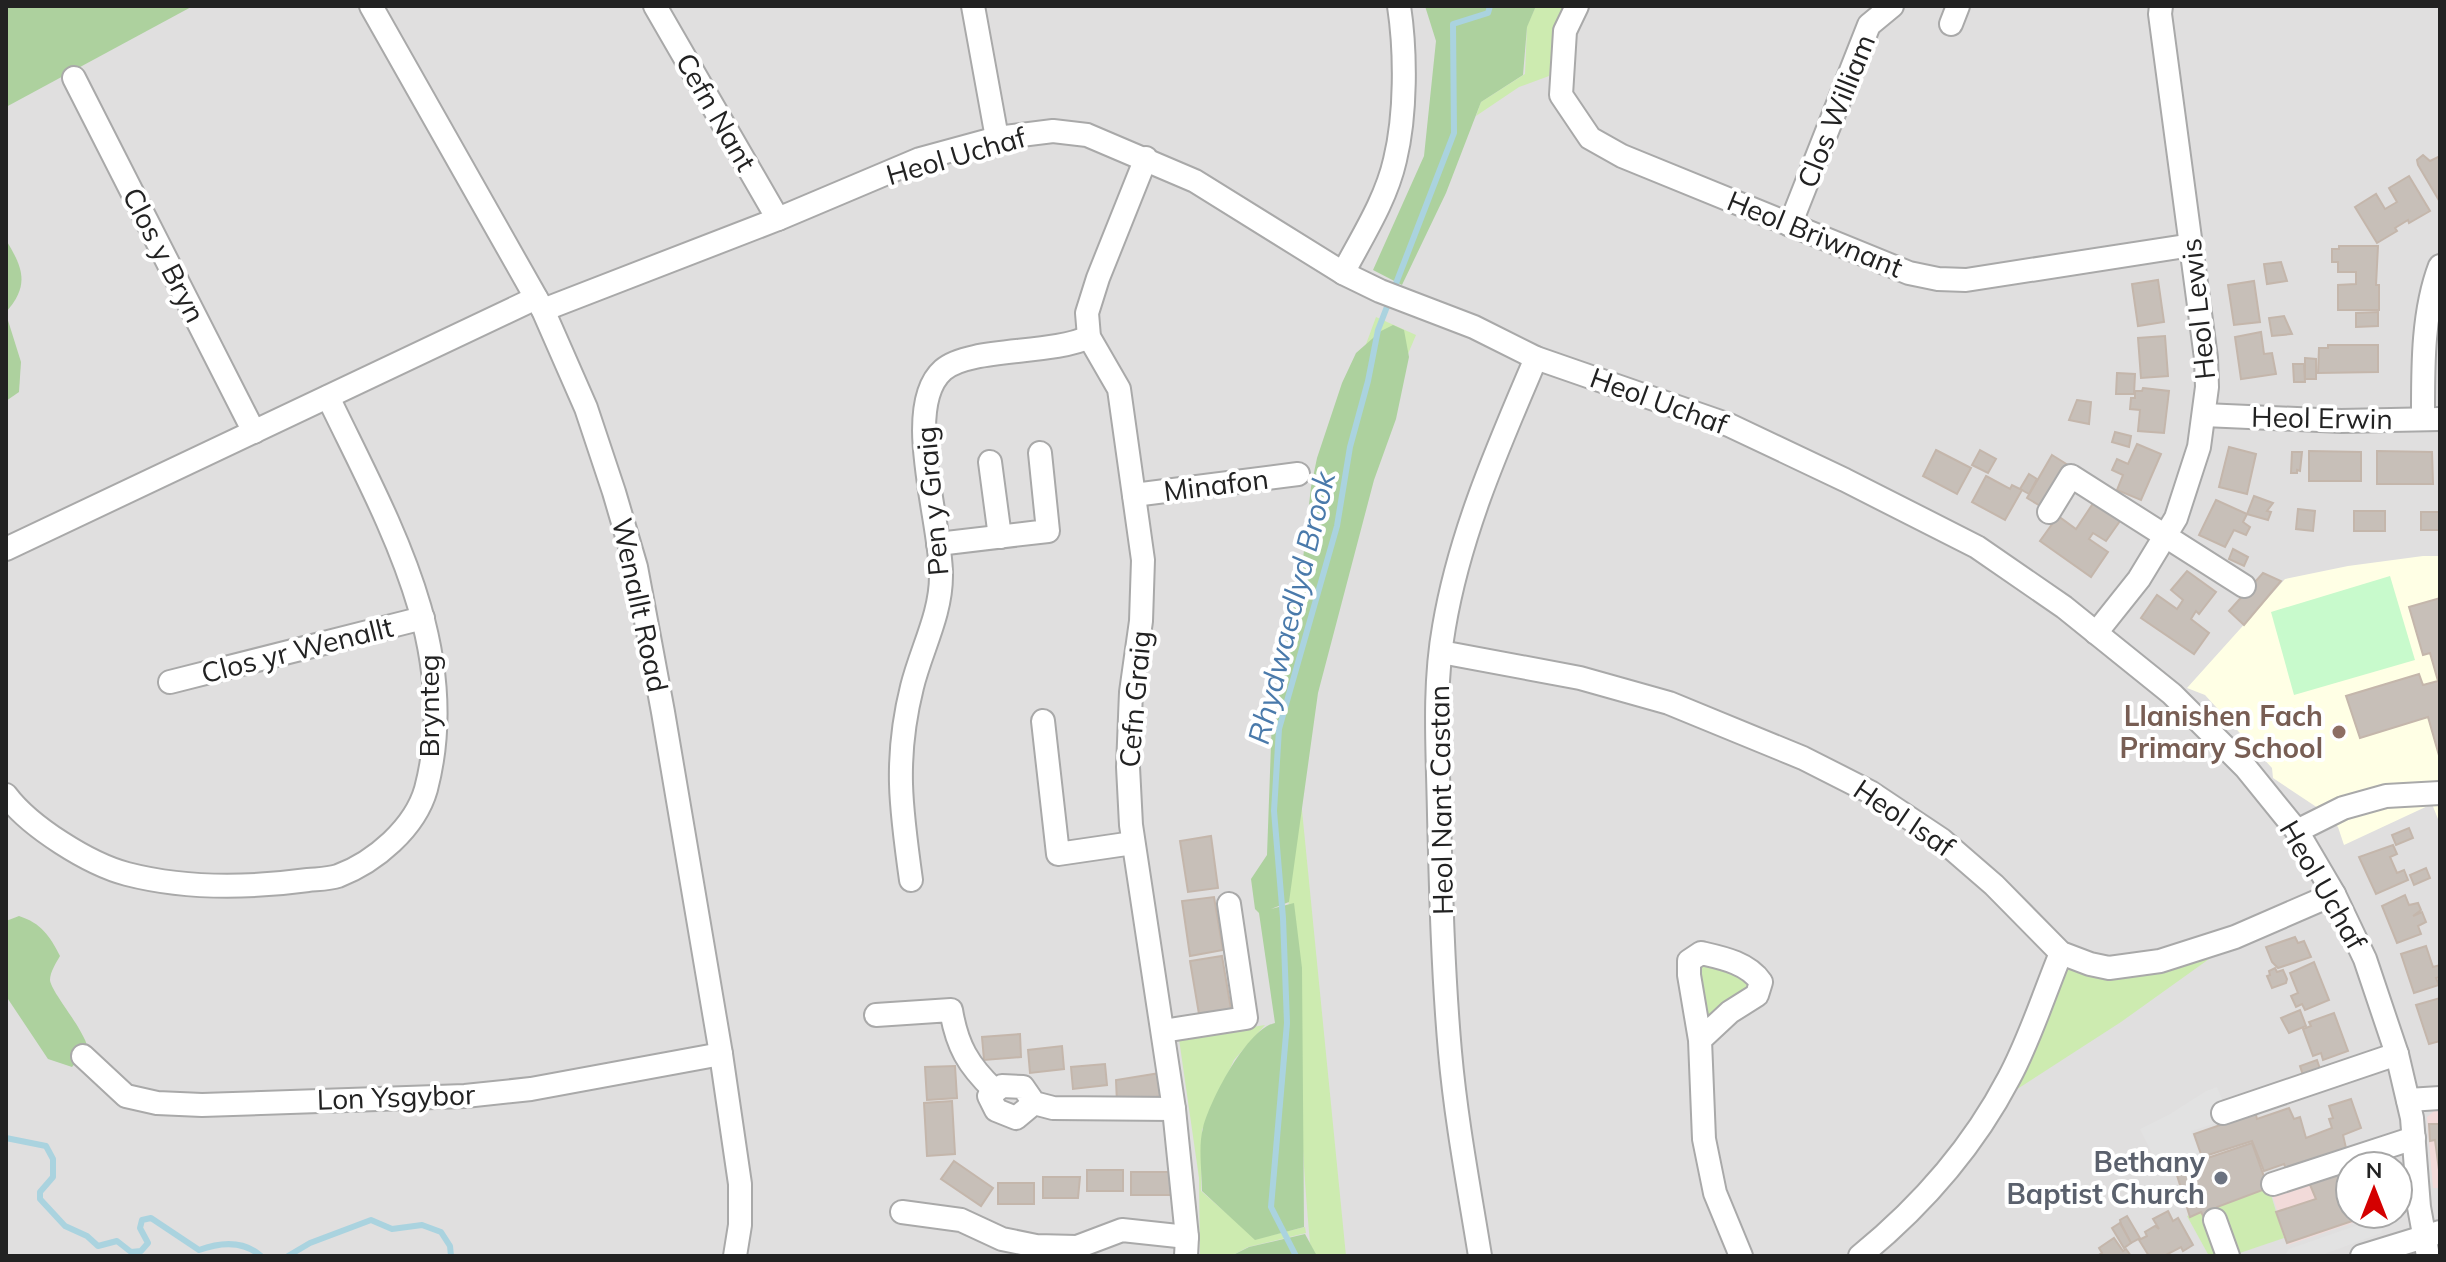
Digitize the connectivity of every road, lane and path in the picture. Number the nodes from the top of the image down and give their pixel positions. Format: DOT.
graph roads {
  1 [pos="371,6"];
  2 [pos="655,6"];
  3 [pos="973,6"];
  4 [pos="1399,6"];
  5 [pos="1577,6"];
  6 [pos="1892,6"];
  7 [pos="2161,6"];
  8 [pos="74,78"];
  9 [pos="997,138"];
  10 [pos="1146,158"];
  11 [pos="778,219"];
  12 [pos="1790,225"];
  13 [pos="2192,245"];
  14 [pos="2440,266"];
  15 [pos="1343,273"];
  16 [pos="540,304"];
  17 [pos="1089,337"];
  18 [pos="1536,358"];
  19 [pos="328,397"];
  20 [pos="2204,415"];
  21 [pos="2432,419"];
  22 [pos="254,432"];
  23 [pos="1040,453"];
  24 [pos="990,462"];
  25 [pos="1298,474"];
  26 [pos="1134,495"];
  27 [pos="2049,512"];
  28 [pos="1000,537"];
  29 [pos="2166,538"];
  30 [pos="938,544"];
  31 [pos="6,549"];
  32 [pos="2244,586"];
  33 [pos="423,618"];
  34 [pos="2096,633"];
  35 [pos="1441,652"];
  36 [pos="170,682"];
  37 [pos="1043,721"];
  38 [pos="2440,793"];
  39 [pos="6,795"];
  40 [pos="2297,831"];
  41 [pos="1133,843"];
  42 [pos="911,880"];
  43 [pos="2334,894"];
  44 [pos="1229,904"];
  45 [pos="2061,953"];
  46 [pos="876,1015"];
  47 [pos="1163,1031"];
  48 [pos="1700,1040"];
  49 [pos="721,1054"];
  50 [pos="2397,1054"];
  51 [pos="83,1056"];
  52 [pos="2440,1098"];
  53 [pos="2408,1100"];
  54 [pos="1174,1109"];
  55 [pos="2223,1113"];
  56 [pos="2414,1138"];
  57 [pos="2273,1184"];
  58 [pos="902,1212"];
  59 [pos="2215,1220"];
  60 [pos="2431,1241"];
  61 [pos="1187,1246"];
  62 [pos="1036,1251"];
  63 [pos="735,1256"];
  64 [pos="1480,1256"];
  65 [pos="1741,1256"];
  66 [pos="1860,1256"];
  67 [pos="2228,1256"];
  68 [pos="2362,1256"];
  1 -- 16 [label="street, Wenallt Road"];
  2 -- 11 [label="street, Cefn Nant"];
  3 -- 9 [label="street"];
  4 -- 15 [label="street"];
  5 -- 12 [label="street, Heol Briwnant"];
  6 -- 12 [label="street, Clos William"];
  7 -- 13 [label="street, Heol Lewis"];
  8 -- 22 [label="street, Clos y Bryn"];
  9 -- 10 [label="street, Heol Uchaf"];
  9 -- 11 [label="street, Heol Uchaf"];
  10 -- 15 [label="street, Heol Uchaf"];
  10 -- 17 [label="street"];
  11 -- 16 [label="street, Heol Uchaf"];
  12 -- 13 [label="street, Heol Briwnant"];
  13 -- 20 [label="street, Heol Lewis"];
  14 -- 21 [label="street"];
  15 -- 18 [label="street, Heol Uchaf"];
  16 -- 19 [label="street"];
  16 -- 49 [label="street, Wenallt Road"];
  17 -- 26 [label="street, Cefn Graig"];
  17 -- 30 [label="street, Pen y Graig"];
  18 -- 34 [label="street, Heol Uchaf"];
  18 -- 35 [label="street, Heol Nant Castan"];
  19 -- 22 [label="street"];
  19 -- 33 [label="street, Brynteg"];
  20 -- 21 [label="street, Heol Erwin"];
  20 -- 29 [label="street, Heol Lewis"];
  22 -- 31 [label="street"];
  23 -- 28 [label="street"];
  24 -- 28 [label="street"];
  25 -- 26 [label="street, Minafon"];
  26 -- 41 [label="street, Cefn Graig"];
  27 -- 29 [label="street"];
  28 -- 30 [label="street"];
  29 -- 32 [label="street"];
  29 -- 34 [label="street, Heol Lewis"];
  30 -- 42 [label="street, Pen y Graig"];
  33 -- 36 [label="street, Clos yr Wenallt"];
  33 -- 39 [label="street, Brynteg"];
  34 -- 40 [label="street, Heol Uchaf"];
  35 -- 45 [label="street, Heol Isaf"];
  35 -- 64 [label="street, Heol Nant Castan"];
  37 -- 41 [label="street"];
  38 -- 40 [label="street"];
  40 -- 43 [label="street, Heol Uchaf"];
  41 -- 47 [label="street, Cefn Graig"];
  43 -- 45 [label="street, Heol Isaf"];
  43 -- 50 [label="street, Heol Uchaf"];
  44 -- 47 [label="street"];
  45 -- 66 [label="street"];
  46 -- 54 [label="street"];
  47 -- 54 [label="street, Cefn Graig"];
  48 -- 65 [label="street"];
  49 -- 51 [label="street, Lon Ysgybor"];
  49 -- 63 [label="street, Wenallt Road"];
  50 -- 53 [label="street, Heol Uchaf"];
  50 -- 55 [label="street"];
  52 -- 53 [label="street"];
  53 -- 56 [label="street, Heol Uchaf"];
  54 -- 61 [label="street, Cefn Graig"];
  56 -- 57 [label="street"];
  56 -- 60 [label="street, Heol Uchaf"];
  58 -- 62 [label="street"];
  59 -- 67 [label="street"];
  60 -- 68 [label="street"];
  61 -- 62 [label="street"];
}
